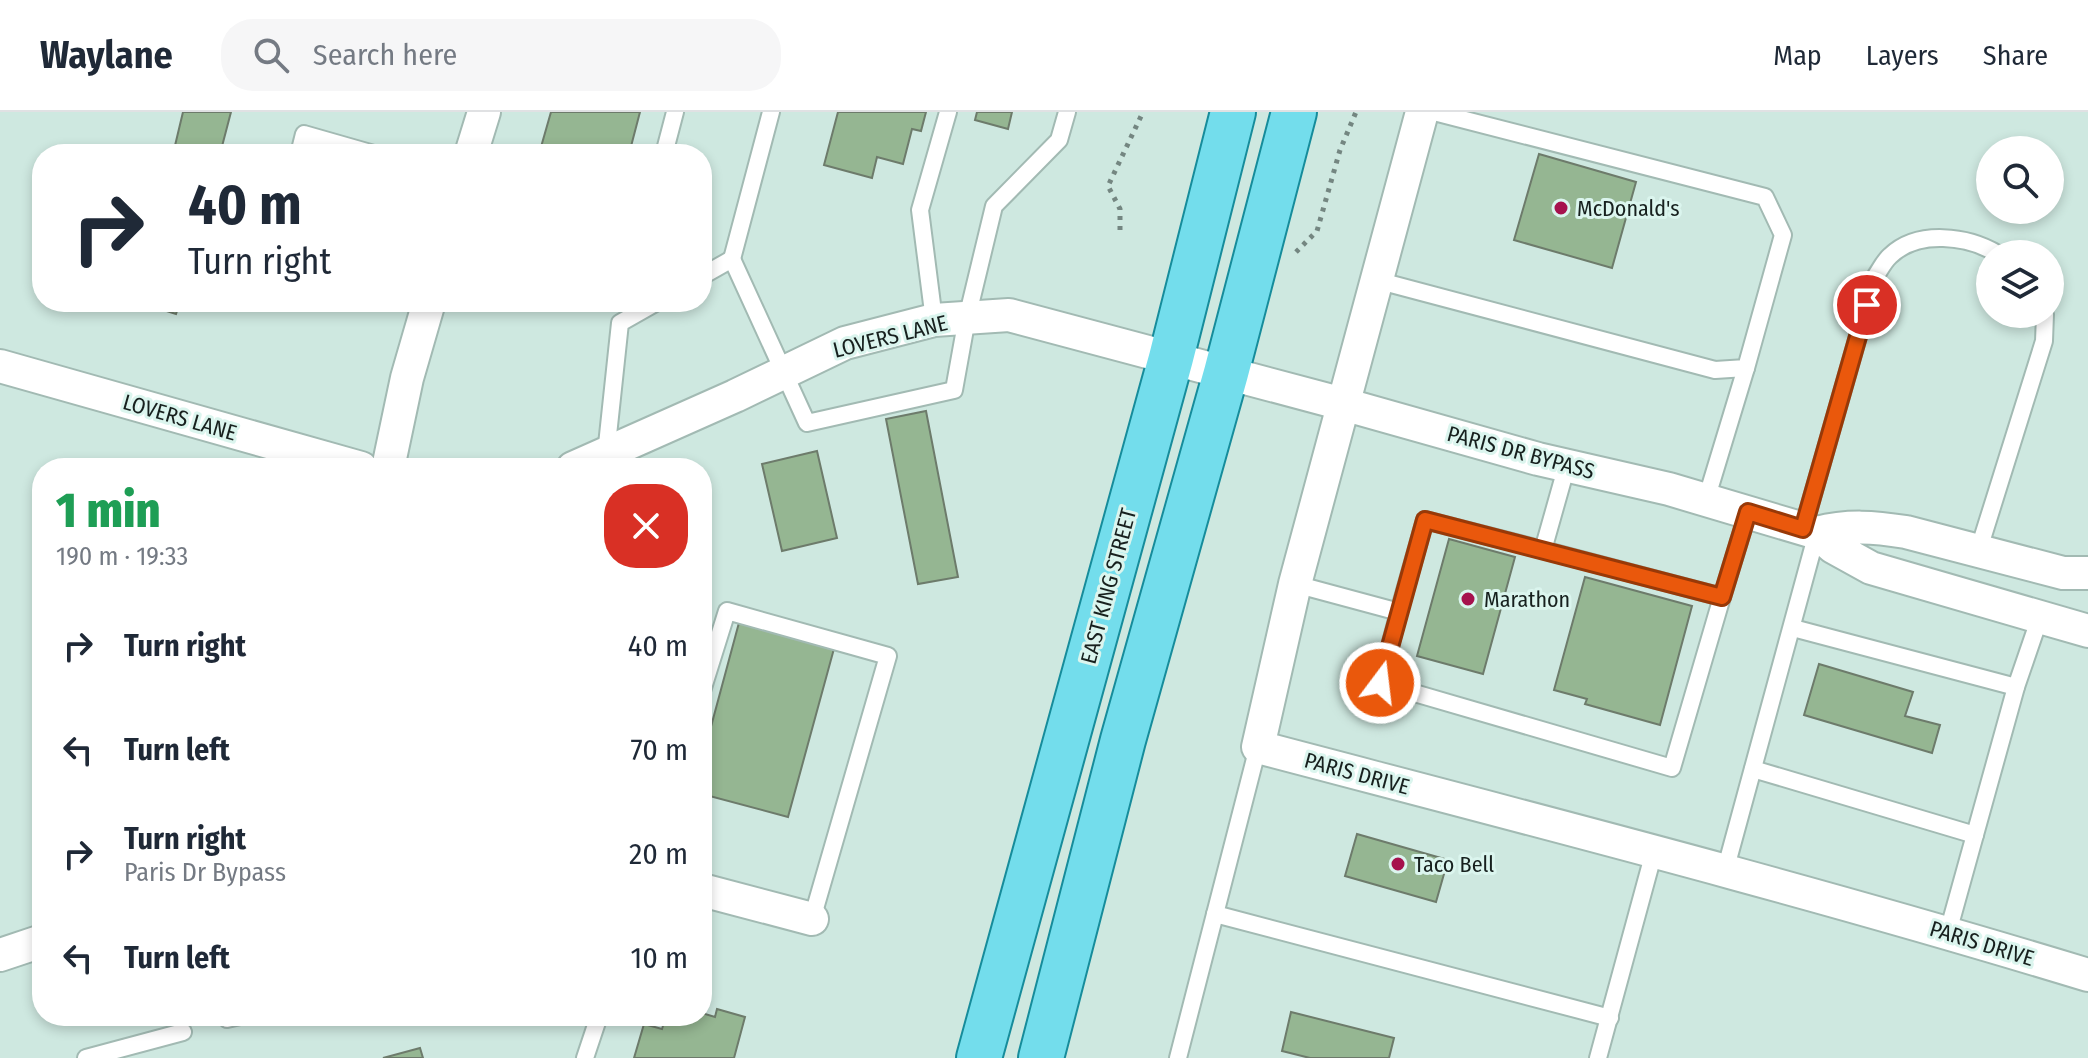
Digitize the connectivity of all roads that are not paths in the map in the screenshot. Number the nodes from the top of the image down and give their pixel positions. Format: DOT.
graph roads {
  1 [pos="484,112"];
  2 [pos="675,112"];
  3 [pos="771,112"];
  4 [pos="948,112"];
  5 [pos="1067,112"];
  6 [pos="1233,112"];
  7 [pos="1294,112"];
  8 [pos="1422,112"];
  9 [pos="1434,112"];
  10 [pos="302,144"];
  11 [pos="339,144"];
  12 [pos="474,144"];
  13 [pos="667,144"];
  14 [pos="1976,245"];
  15 [pos="732,259"];
  16 [pos="712,270"];
  17 [pos="1376,280"];
  18 [pos="426,312"];
  19 [pos="623,312"];
  20 [pos="639,312"];
  21 [pos="967,318"];
  22 [pos="934,320"];
  23 [pos="620,323"];
  24 [pos="2044,328"];
  25 [pos="1171,358"];
  26 [pos="0,366"];
  27 [pos="1746,368"];
  28 [pos="783,373"];
  29 [pos="1226,373"];
  30 [pos="1343,404"];
  31 [pos="326,458"];
  32 [pos="390,458"];
  33 [pos="605,458"];
  34 [pos="613,458"];
  35 [pos="1567,465"];
  36 [pos="1706,500"];
  37 [pos="1748,512"];
  38 [pos="1810,531"];
  39 [pos="1543,550"];
  40 [pos="1978,552"];
  41 [pos="2088,573"];
  42 [pos="1295,584"];
  43 [pos="1722,597"];
  44 [pos="1399,612"];
  45 [pos="2040,617"];
  46 [pos="1793,628"];
  47 [pos="2088,631"];
  48 [pos="712,659"];
  49 [pos="2016,687"];
  50 [pos="1258,747"];
  51 [pos="1753,769"];
  52 [pos="1975,835"];
  53 [pos="1654,852"];
  54 [pos="1725,871"];
  55 [pos="712,893"];
  56 [pos="1215,914"];
  57 [pos="812,919"];
  58 [pos="1948,932"];
  59 [pos="32,944"];
  60 [pos="0,955"];
  61 [pos="2088,975"];
  62 [pos="1610,1018"];
  63 [pos="596,1026"];
  64 [pos="183,1032"];
  65 [pos="86,1058"];
  66 [pos="585,1058"];
  67 [pos="979,1058"];
  68 [pos="1041,1058"];
  69 [pos="1178,1058"];
  70 [pos="1598,1058"];
  1 -- 12 [label="street"];
  2 -- 13 [label="lane"];
  3 -- 15 [label="lane"];
  4 -- 22 [label="lane"];
  5 -- 21 [label="lane"];
  6 -- 25 [label="main road, EAST KING STREET"];
  7 -- 29 [label="main road"];
  8 -- 17 [label="street"];
  9 -- 27 [label="lane"];
  10 -- 11 [label="lane"];
  14 -- 38 [label="lane"];
  15 -- 16 [label="lane"];
  15 -- 28 [label="lane"];
  17 -- 27 [label="lane"];
  17 -- 30 [label="street"];
  18 -- 32 [label="street"];
  19 -- 23 [label="lane"];
  20 -- 23 [label="lane"];
  21 -- 22 [label="street, LOVERS LANE"];
  21 -- 25 [label="street, LOVERS LANE"];
  21 -- 28 [label="lane"];
  22 -- 28 [label="street, LOVERS LANE"];
  23 -- 33 [label="lane"];
  24 -- 40 [label="lane"];
  25 -- 29 [label="street, LOVERS LANE"];
  25 -- 67 [label="main road, EAST KING STREET"];
  26 -- 31 [label="street, LOVERS LANE"];
  27 -- 36 [label="lane"];
  28 -- 34 [label="street, LOVERS LANE"];
  29 -- 30 [label="street, PARIS DR BYPASS"];
  29 -- 68 [label="main road"];
  30 -- 35 [label="street, PARIS DR BYPASS"];
  30 -- 42 [label="street"];
  35 -- 36 [label="street, PARIS DR BYPASS"];
  35 -- 39 [label="lane"];
  36 -- 37 [label="street, PARIS DR BYPASS"];
  37 -- 38 [label="street, PARIS DR BYPASS"];
  37 -- 43 [label="lane"];
  38 -- 40 [label="street, PARIS DR BYPASS"];
  38 -- 45 [label="street, PARIS DR BYPASS"];
  38 -- 46 [label="lane"];
  39 -- 43 [label="lane"];
  39 -- 44 [label="lane"];
  40 -- 41 [label="street, PARIS DR BYPASS"];
  42 -- 44 [label="lane"];
  42 -- 50 [label="street"];
  43 -- 44 [label="lane"];
  45 -- 47 [label="street, PARIS DR BYPASS"];
  45 -- 49 [label="lane"];
  46 -- 49 [label="lane"];
  46 -- 51 [label="lane"];
  48 -- 57 [label="lane"];
  49 -- 52 [label="lane"];
  50 -- 53 [label="street, PARIS DRIVE"];
  50 -- 56 [label="lane"];
  51 -- 52 [label="lane"];
  51 -- 54 [label="lane"];
  52 -- 58 [label="lane"];
  53 -- 54 [label="street, PARIS DRIVE"];
  53 -- 62 [label="lane"];
  54 -- 58 [label="street, PARIS DRIVE"];
  55 -- 57 [label="street"];
  56 -- 62 [label="lane"];
  56 -- 69 [label="lane"];
  58 -- 61 [label="street, PARIS DRIVE"];
  59 -- 60 [label="street"];
  62 -- 70 [label="lane"];
  63 -- 66 [label="lane"];
  64 -- 65 [label="lane"];
}
